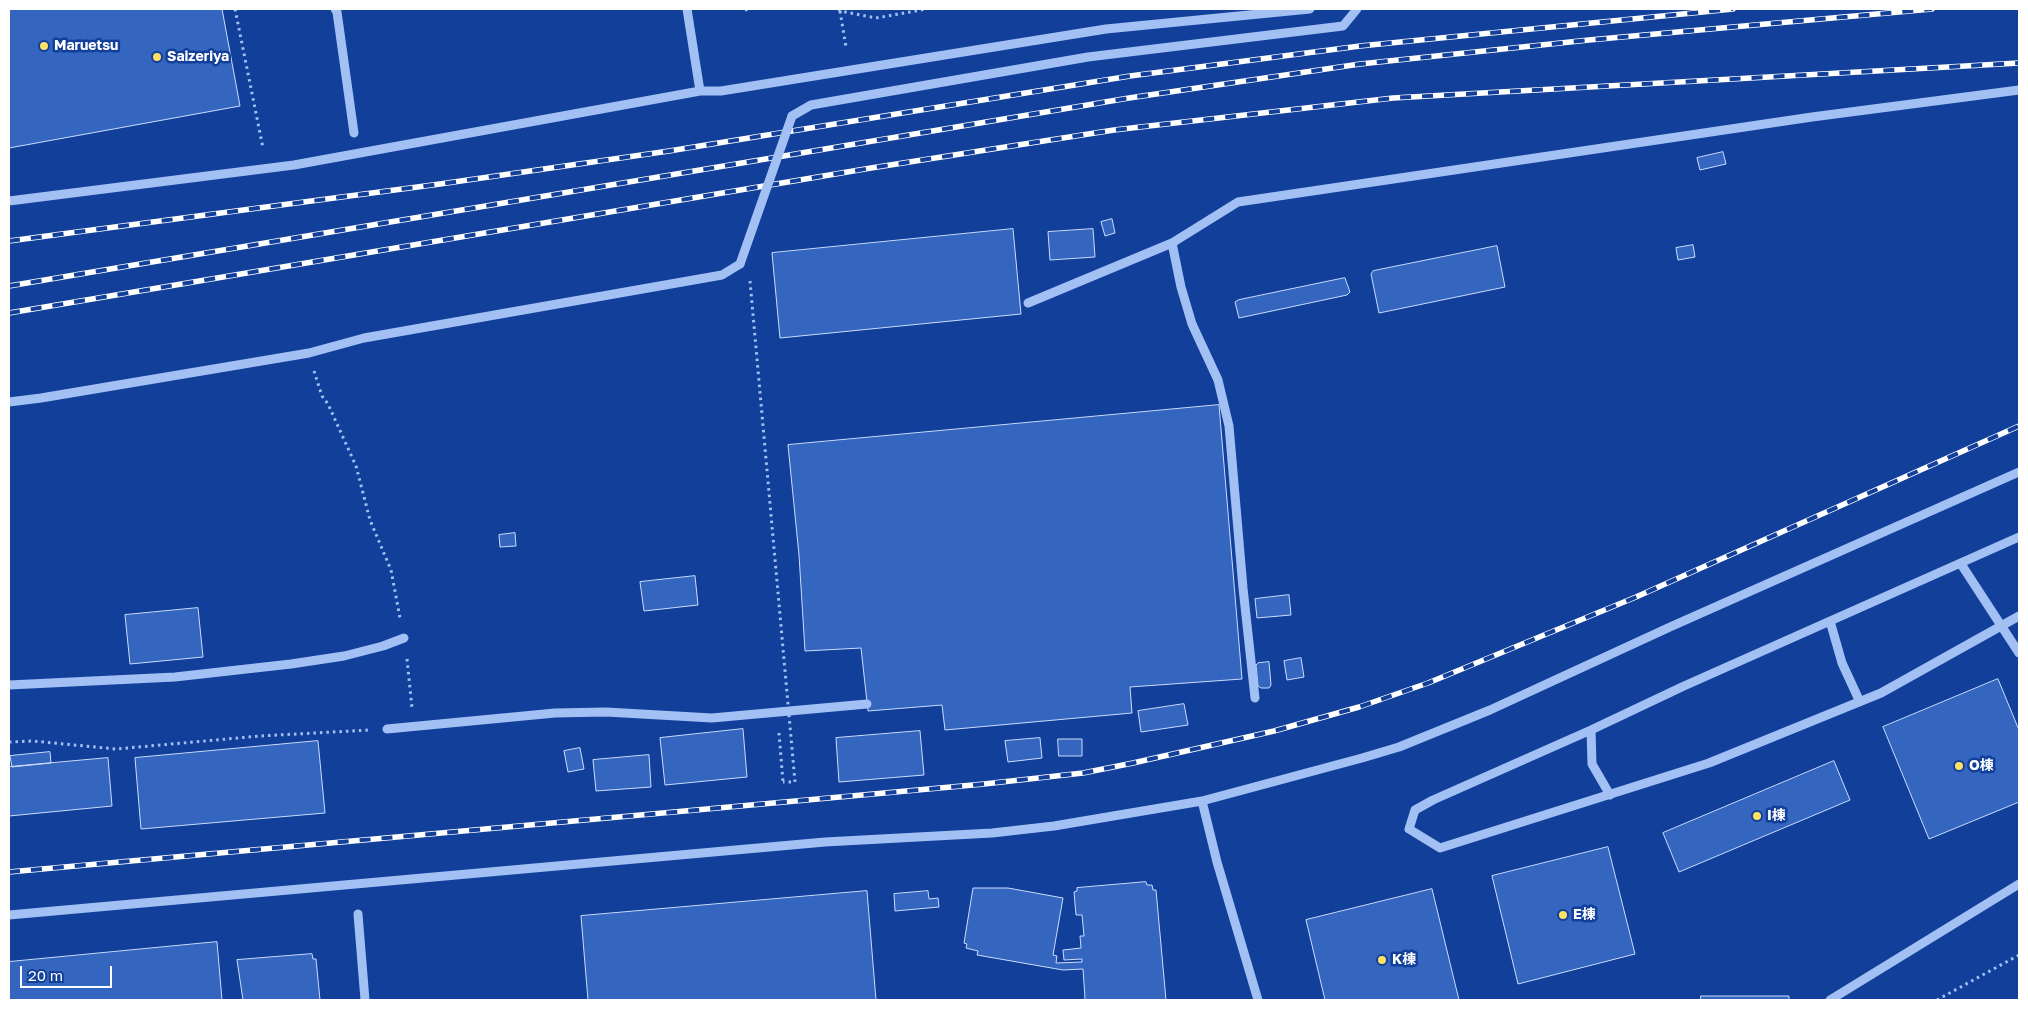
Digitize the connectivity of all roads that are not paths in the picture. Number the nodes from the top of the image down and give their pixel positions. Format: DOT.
graph roads {
  1 [pos="335,9"];
  2 [pos="687,9"];
  3 [pos="1310,9"];
  4 [pos="1357,9"];
  5 [pos="2019,90"];
  6 [pos="700,91"];
  7 [pos="354,133"];
  8 [pos="9,202"];
  9 [pos="1172,243"];
  10 [pos="1028,303"];
  11 [pos="9,402"];
  12 [pos="2019,472"];
  13 [pos="2019,537"];
  14 [pos="1961,564"];
  15 [pos="2019,616"];
  16 [pos="1830,621"];
  17 [pos="2003,626"];
  18 [pos="404,638"];
  19 [pos="2019,653"];
  20 [pos="9,685"];
  21 [pos="1255,698"];
  22 [pos="1860,702"];
  23 [pos="867,704"];
  24 [pos="387,729"];
  25 [pos="1591,730"];
  26 [pos="1610,795"];
  27 [pos="1202,801"];
  28 [pos="2019,884"];
  29 [pos="358,914"];
  30 [pos="9,915"];
  31 [pos="365,1000"];
  32 [pos="1258,1000"];
  33 [pos="1830,1000"];
  1 -- 7 [label="street"];
  2 -- 6 [label="street"];
  3 -- 6 [label="street"];
  4 -- 11 [label="street, bridge"];
  5 -- 9 [label="street"];
  6 -- 8 [label="street"];
  9 -- 10 [label="street"];
  9 -- 21 [label="street"];
  12 -- 27 [label="street"];
  13 -- 14 [label="street"];
  14 -- 16 [label="street"];
  14 -- 17 [label="street"];
  15 -- 17 [label="street"];
  16 -- 22 [label="street"];
  16 -- 25 [label="street"];
  17 -- 19 [label="street"];
  17 -- 22 [label="street"];
  18 -- 20 [label="street"];
  22 -- 26 [label="street"];
  23 -- 24 [label="street"];
  25 -- 26 [label="street"];
  25 -- 26 [label="street"];
  27 -- 30 [label="street"];
  27 -- 32 [label="street"];
  28 -- 33 [label="street"];
  29 -- 31 [label="street"];
}
